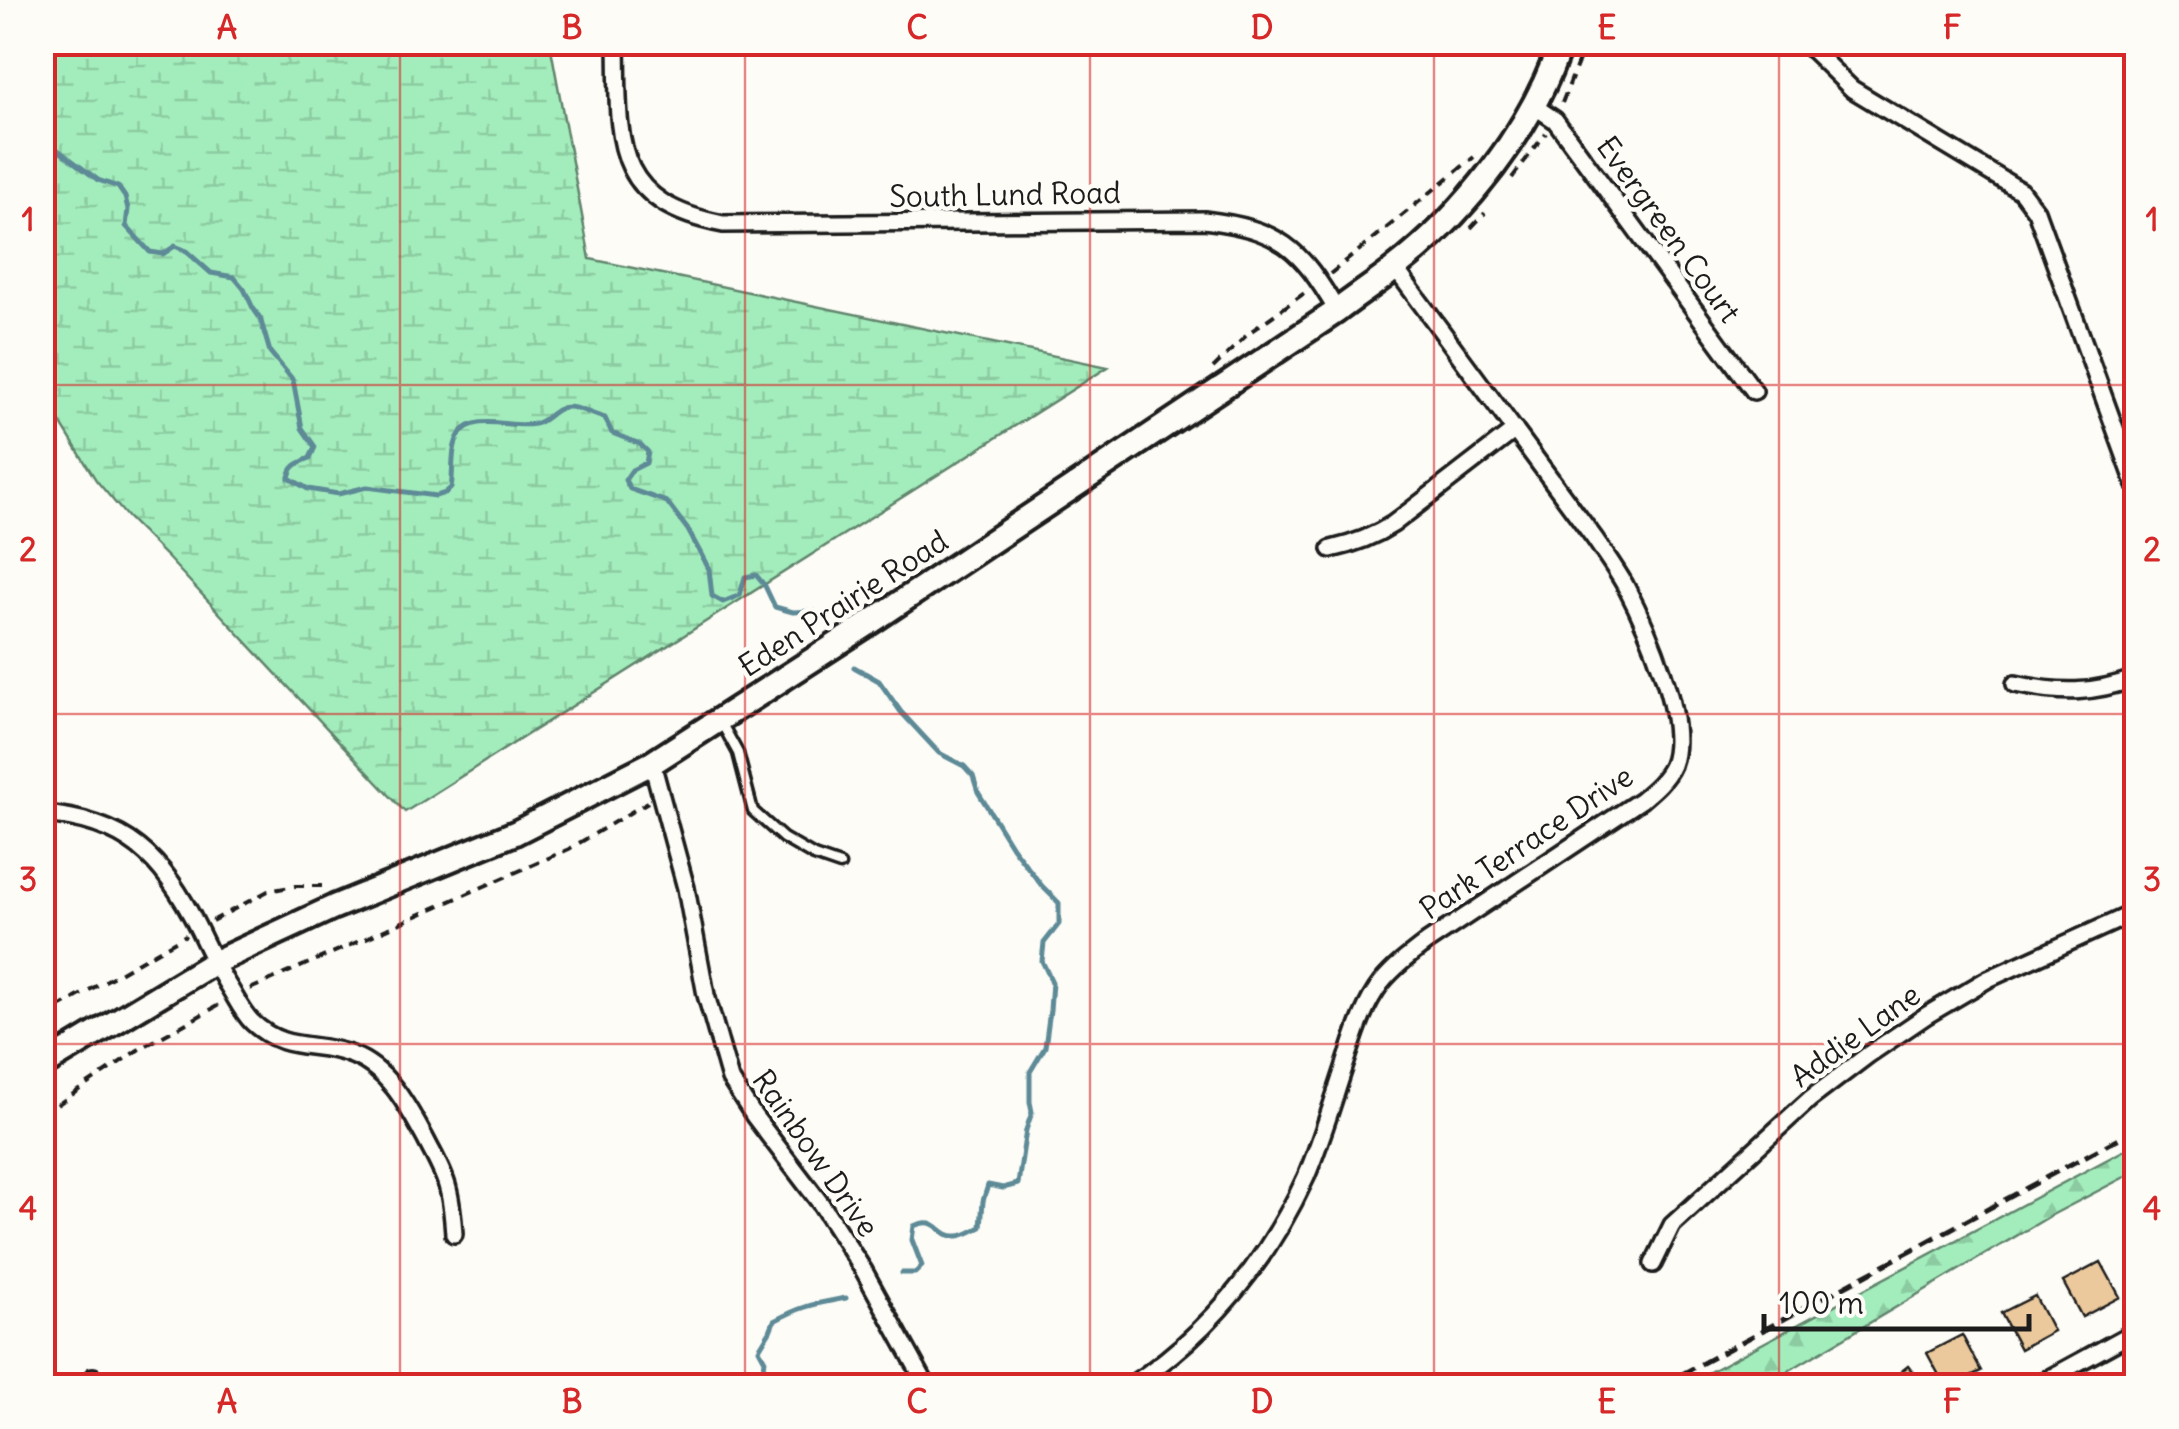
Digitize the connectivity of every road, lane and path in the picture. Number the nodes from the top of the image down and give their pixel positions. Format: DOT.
graph roads {
  1 [pos="617,42"];
  2 [pos="1561,42"];
  3 [pos="1804,42"];
  4 [pos="1534,106"];
  5 [pos="1484,144"];
  6 [pos="1396,268"];
  7 [pos="1320,282"];
  8 [pos="1337,311"];
  9 [pos="1214,368"];
  10 [pos="1754,391"];
  11 [pos="1515,430"];
  12 [pos="2136,486"];
  13 [pos="1330,549"];
  14 [pos="2136,678"];
  15 [pos="2015,684"];
  16 [pos="720,720"];
  17 [pos="652,763"];
  18 [pos="661,794"];
  19 [pos="42,814"];
  20 [pos="840,866"];
  21 [pos="334,886"];
  22 [pos="2136,912"];
  23 [pos="198,928"];
  24 [pos="213,963"];
  25 [pos="235,996"];
  26 [pos="42,1017"];
  27 [pos="42,1066"];
  28 [pos="42,1115"];
  29 [pos="454,1234"];
  30 [pos="1654,1264"];
  31 [pos="2136,1332"];
  32 [pos="2043,1385"];
  33 [pos="927,1386"];
  34 [pos="1130,1386"];
  1 -- 7 [label="street, South Lund Road"];
  2 -- 4 [label="main road, Eden Prairie Road"];
  3 -- 12 [label="street"];
  4 -- 6 [label="main road, Eden Prairie Road"];
  4 -- 10 [label="street, Evergreen Court"];
  5 -- 7 [label="path"];
  6 -- 8 [label="main road, Eden Prairie Road"];
  6 -- 11 [label="street, Park Terrace Drive"];
  7 -- 8 [label="street, South Lund Road"];
  7 -- 9 [label="path"];
  8 -- 16 [label="main road, Eden Prairie Road"];
  11 -- 13 [label="street"];
  11 -- 34 [label="street, Park Terrace Drive"];
  14 -- 15 [label="street"];
  16 -- 17 [label="main road, Eden Prairie Road"];
  16 -- 20 [label="lane"];
  17 -- 18 [label="street, Rainbow Drive"];
  17 -- 24 [label="main road, Eden Prairie Road"];
  18 -- 25 [label="path"];
  18 -- 33 [label="street, Rainbow Drive"];
  19 -- 23 [label="street"];
  21 -- 23 [label="path"];
  22 -- 30 [label="street, Addie Lane"];
  23 -- 24 [label="street"];
  23 -- 26 [label="path"];
  24 -- 25 [label="street"];
  24 -- 27 [label="main road, Eden Prairie Road"];
  25 -- 28 [label="path"];
  25 -- 29 [label="street"];
  31 -- 32 [label="street"];
}
